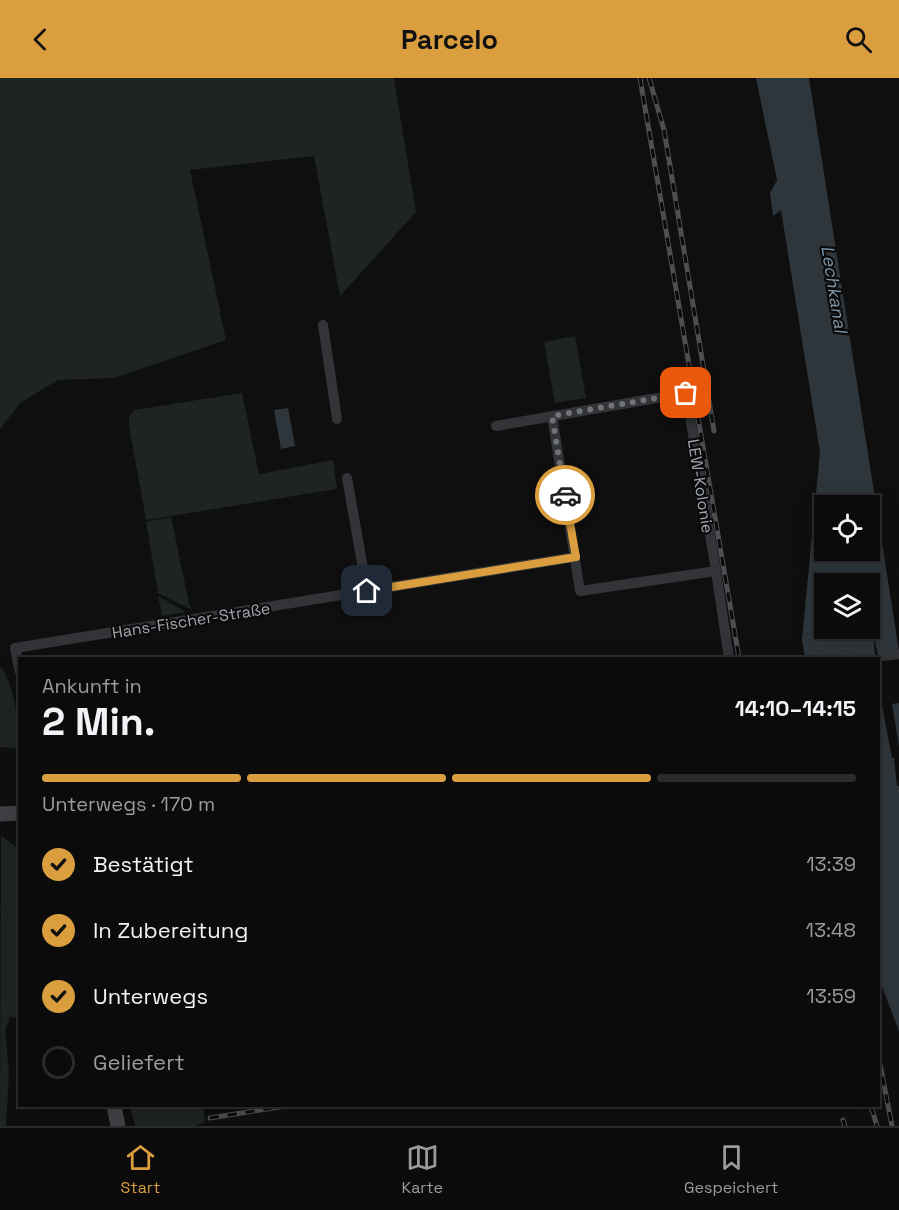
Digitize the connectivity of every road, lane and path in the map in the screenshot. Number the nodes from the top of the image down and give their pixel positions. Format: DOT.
graph roads {
  1 [pos="323,325"];
  2 [pos="552,416"];
  3 [pos="338,419"];
  4 [pos="496,426"];
  5 [pos="347,478"];
  6 [pos="576,557"];
  7 [pos="716,571"];
  8 [pos="367,591"];
  9 [pos="899,654"];
  10 [pos="729,657"];
  11 [pos="878,657"];
  12 [pos="18,662"];
  13 [pos="18,813"];
  14 [pos="0,814"];
  15 [pos="114,1107"];
  16 [pos="118,1126"];
  1 -- 3 [label="street"];
  2 -- 4 [label="street, LEW-Kolonie"];
  2 -- 6 [label="street"];
  2 -- 7 [label="street, LEW-Kolonie"];
  5 -- 8 [label="street"];
  6 -- 7 [label="street"];
  6 -- 8 [label="street, Hans-Fischer-Straße"];
  7 -- 10 [label="street, LEW-Kolonie"];
  8 -- 12 [label="street, Hans-Fischer-Straße"];
  9 -- 11 [label="street"];
  13 -- 14 [label="street"];
  15 -- 16 [label="street"];
}
